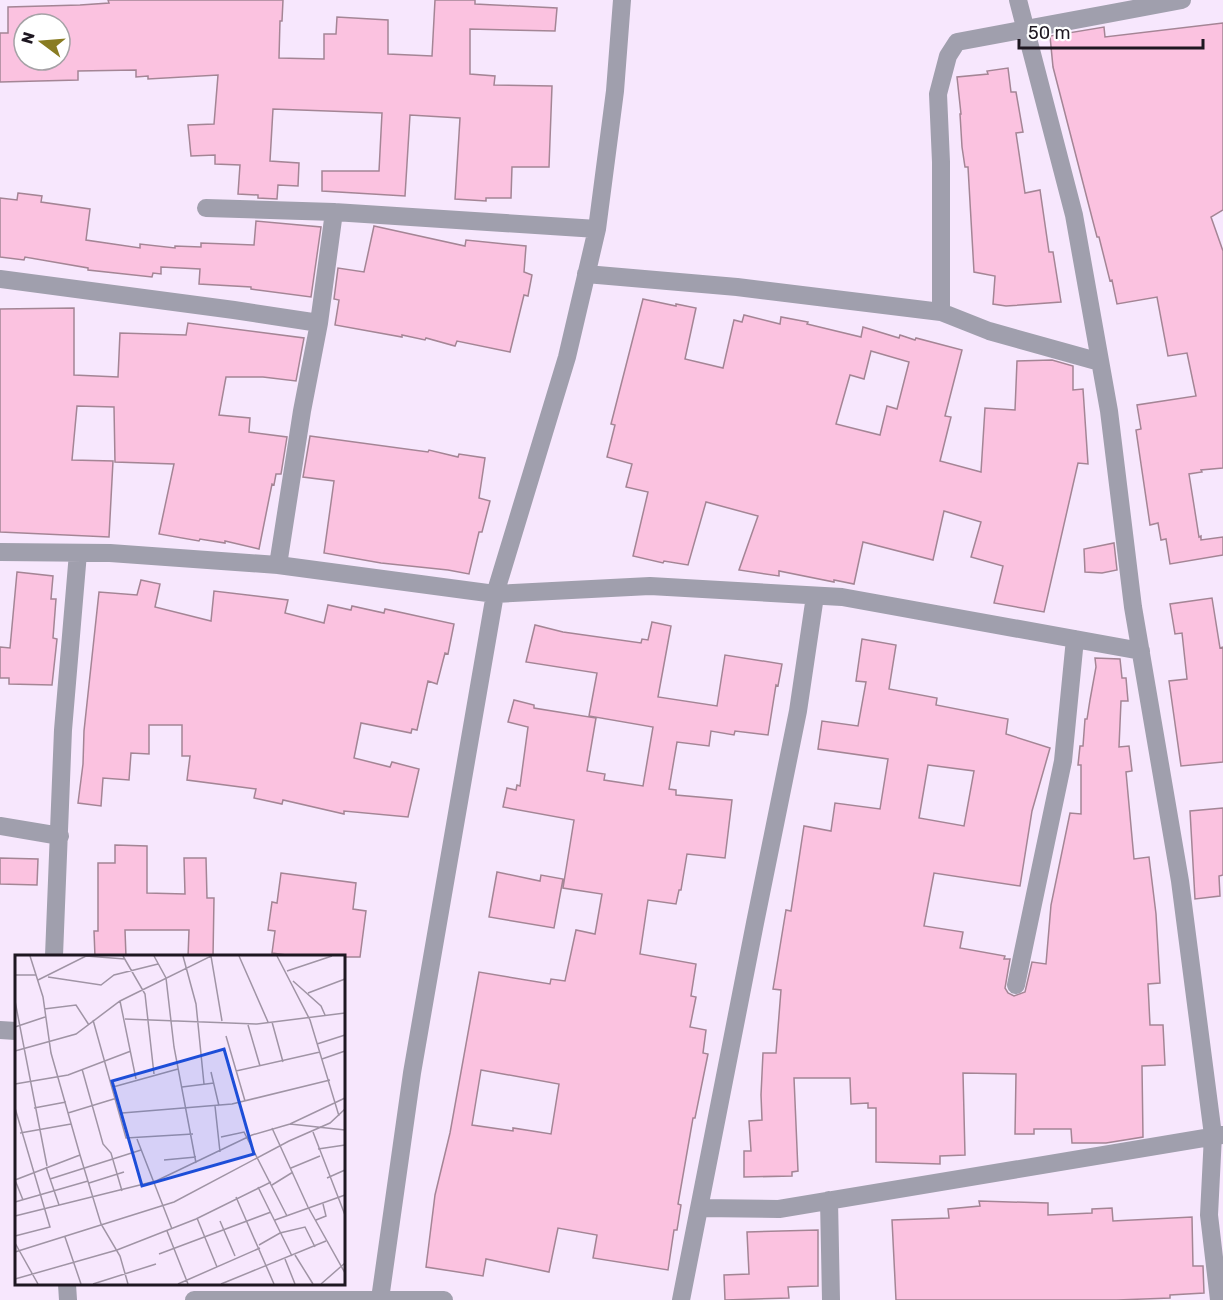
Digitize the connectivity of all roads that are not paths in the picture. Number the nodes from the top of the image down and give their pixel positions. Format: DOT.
graph roads {
  1 [pos="622,0"];
  2 [pos="1018,0"];
  3 [pos="1182,0"];
  4 [pos="1025,29"];
  5 [pos="206,208"];
  6 [pos="334,212"];
  7 [pos="597,229"];
  8 [pos="586,274"];
  9 [pos="0,279"];
  10 [pos="941,312"];
  11 [pos="320,323"];
  12 [pos="1100,362"];
  13 [pos="0,552"];
  14 [pos="78,553"];
  15 [pos="278,565"];
  16 [pos="495,594"];
  17 [pos="815,596"];
  18 [pos="1076,639"];
  19 [pos="1141,651"];
  20 [pos="0,826"];
  21 [pos="60,837"];
  22 [pos="54,955"];
  23 [pos="1016,985"];
  24 [pos="0,1030"];
  25 [pos="15,1031"];
  26 [pos="1218,1135"];
  27 [pos="829,1200"];
  28 [pos="700,1208"];
  29 [pos="67,1285"];
  30 [pos="380,1299"];
  31 [pos="68,1300"];
  32 [pos="194,1300"];
  33 [pos="444,1300"];
  34 [pos="681,1300"];
  35 [pos="831,1300"];
  36 [pos="1219,1300"];
  1 -- 7 [label="street"];
  2 -- 4 [label="street"];
  3 -- 4 [label="street"];
  4 -- 10 [label="street"];
  4 -- 12 [label="street"];
  5 -- 6 [label="street"];
  6 -- 7 [label="street"];
  6 -- 11 [label="street"];
  7 -- 8 [label="street"];
  8 -- 10 [label="street"];
  8 -- 16 [label="street"];
  9 -- 11 [label="street"];
  10 -- 12 [label="street"];
  11 -- 15 [label="street"];
  12 -- 19 [label="street"];
  13 -- 14 [label="street"];
  14 -- 15 [label="street"];
  14 -- 21 [label="street"];
  15 -- 16 [label="street"];
  16 -- 17 [label="street"];
  16 -- 30 [label="street"];
  17 -- 18 [label="street"];
  17 -- 28 [label="street"];
  18 -- 19 [label="street"];
  18 -- 23 [label="street"];
  19 -- 26 [label="street"];
  20 -- 21 [label="street"];
  21 -- 22 [label="street"];
  24 -- 25 [label="street"];
  26 -- 27 [label="street"];
  26 -- 36 [label="street"];
  27 -- 28 [label="street"];
  27 -- 35 [label="street"];
  28 -- 34 [label="street"];
  29 -- 31 [label="street"];
  30 -- 32 [label="street"];
  30 -- 33 [label="street"];
}
